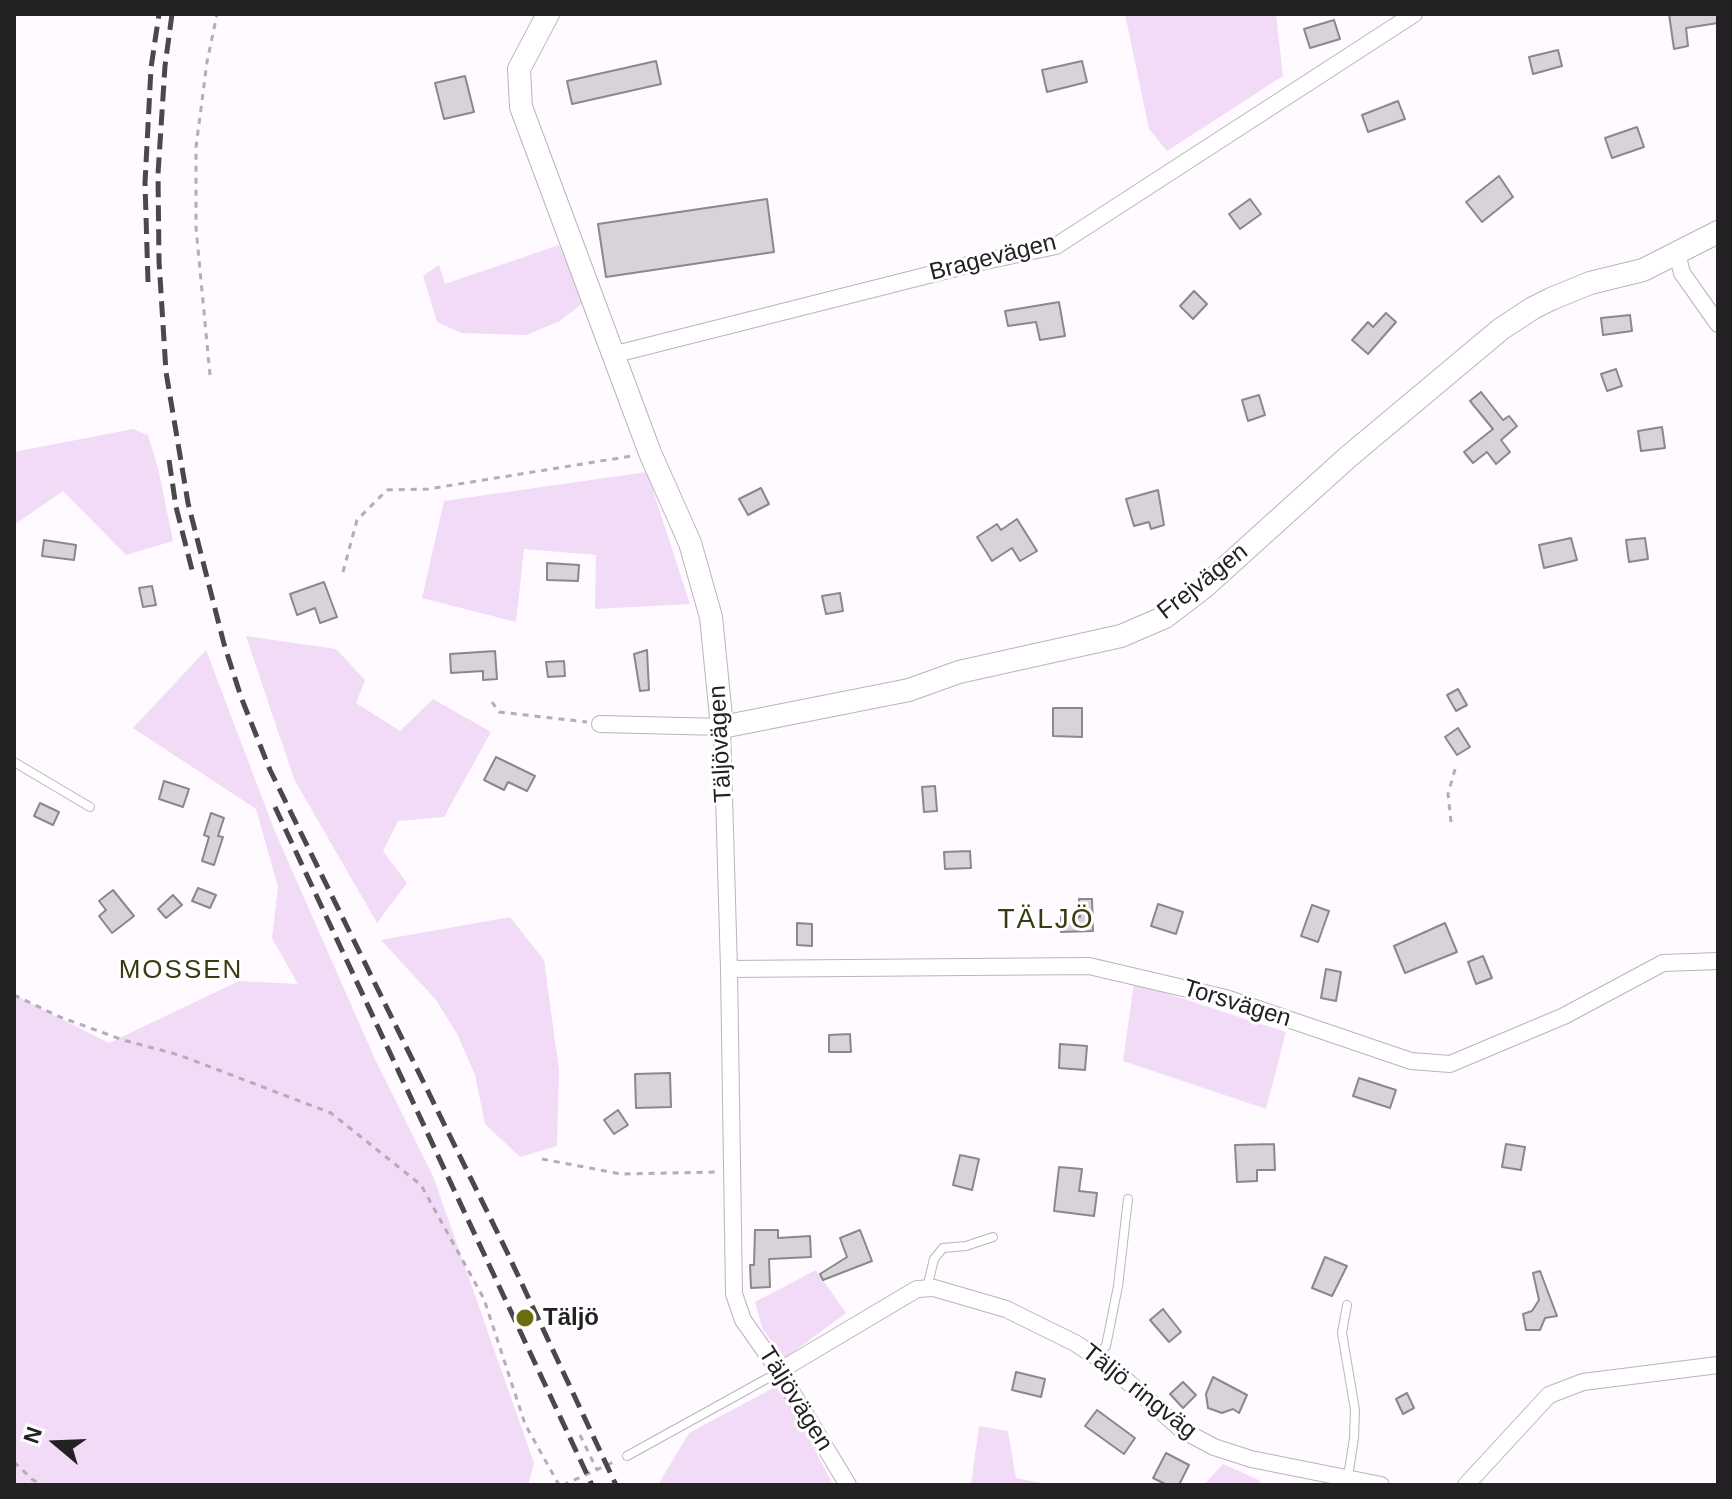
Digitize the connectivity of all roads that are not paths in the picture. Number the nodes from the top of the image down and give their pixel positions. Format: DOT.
graph roads {
  1 [pos="548,14"];
  2 [pos="1414,14"];
  3 [pos="1718,232"];
  4 [pos="1677,253"];
  5 [pos="1718,324"];
  6 [pos="612,355"];
  7 [pos="600,724"];
  8 [pos="722,727"];
  9 [pos="14,762"];
  10 [pos="90,807"];
  11 [pos="1718,961"];
  12 [pos="729,969"];
  13 [pos="1128,1199"];
  14 [pos="993,1237"];
  15 [pos="927,1289"];
  16 [pos="1347,1305"];
  17 [pos="1095,1356"];
  18 [pos="1718,1365"];
  19 [pos="779,1371"];
  20 [pos="627,1456"];
  21 [pos="1348,1477"];
  22 [pos="848,1485"];
  23 [pos="1381,1485"];
  24 [pos="1466,1485"];
  1 -- 6 [label="street, Täljövägen"];
  2 -- 6 [label="street, Bragevägen"];
  3 -- 4 [label="street, Frejvägen"];
  4 -- 5 [label="street"];
  4 -- 8 [label="street, Frejvägen"];
  6 -- 8 [label="street, Täljövägen"];
  7 -- 8 [label="street, Frejvägen"];
  8 -- 12 [label="street, Täljövägen"];
  9 -- 10 [label="lane"];
  11 -- 12 [label="street, Torsvägen"];
  12 -- 19 [label="street, Täljövägen"];
  13 -- 17 [label="lane"];
  14 -- 15 [label="lane"];
  15 -- 17 [label="street, Täljö ringväg"];
  15 -- 19 [label="street"];
  16 -- 21 [label="lane"];
  17 -- 21 [label="street, Täljö ringväg"];
  18 -- 24 [label="street"];
  19 -- 20 [label="lane"];
  19 -- 22 [label="street, Täljövägen"];
  21 -- 23 [label="street, Täljö ringväg"];
}
